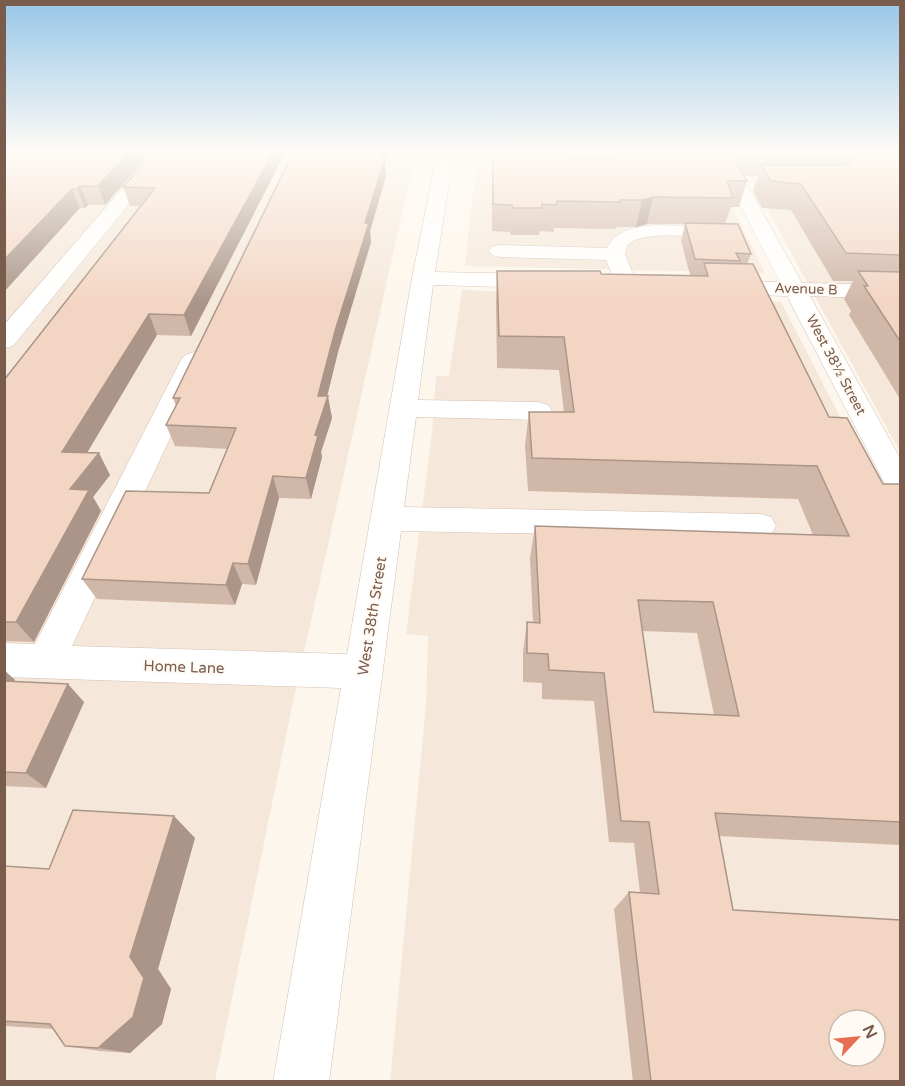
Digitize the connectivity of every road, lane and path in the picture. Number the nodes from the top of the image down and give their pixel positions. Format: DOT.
graph roads {
  1 [pos="121,202"];
  2 [pos="437,202"];
  3 [pos="748,202"];
  4 [pos="766,234"];
  5 [pos="499,251"];
  6 [pos="614,254"];
  7 [pos="423,278"];
  8 [pos="568,282"];
  9 [pos="602,283"];
  10 [pos="626,284"];
  11 [pos="648,284"];
  12 [pos="694,286"];
  13 [pos="796,289"];
  14 [pos="900,292"];
  15 [pos="4,341"];
  16 [pos="203,343"];
  17 [pos="404,408"];
  18 [pos="538,411"];
  19 [pos="900,484"];
  20 [pos="387,519"];
  21 [pos="760,526"];
  22 [pos="4,660"];
  23 [pos="45,662"];
  24 [pos="364,672"];
  25 [pos="301,1082"];
  1 -- 15 [label="street"];
  2 -- 7 [label="street, West 38th Street"];
  3 -- 4 [label="street, West 38½ Street"];
  4 -- 6 [label="street"];
  4 -- 13 [label="street, West 38½ Street"];
  5 -- 6 [label="street"];
  6 -- 10 [label="street"];
  7 -- 8 [label="street"];
  7 -- 17 [label="street, West 38th Street"];
  9 -- 10 [label="street"];
  10 -- 11 [label="street"];
  12 -- 13 [label="street, Avenue B"];
  13 -- 14 [label="street, Avenue B"];
  13 -- 19 [label="street, West 38½ Street"];
  16 -- 23 [label="street"];
  17 -- 18 [label="street"];
  17 -- 20 [label="street, West 38th Street"];
  20 -- 21 [label="street"];
  20 -- 24 [label="street, West 38th Street"];
  22 -- 23 [label="street, Home Lane"];
  23 -- 24 [label="street, Home Lane"];
  24 -- 25 [label="street, West 38th Street"];
}
